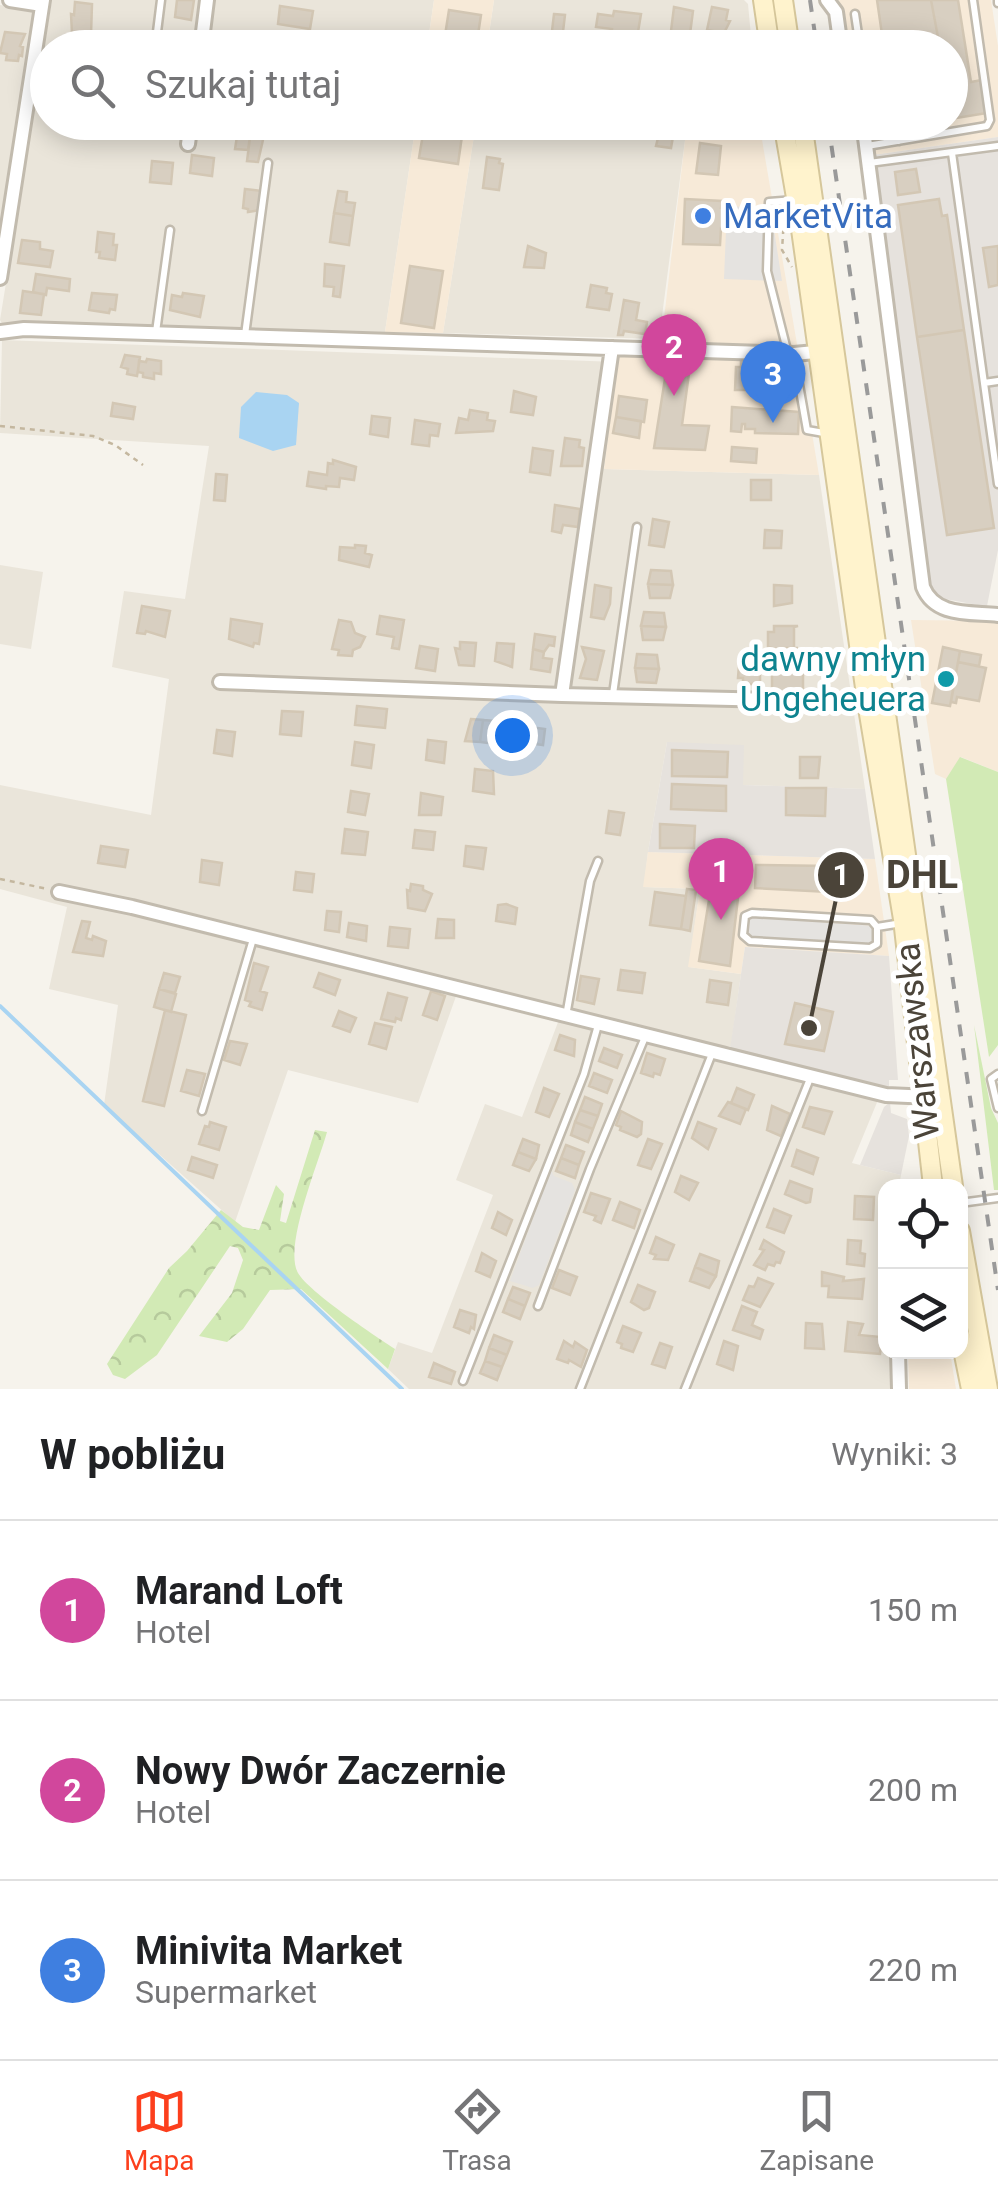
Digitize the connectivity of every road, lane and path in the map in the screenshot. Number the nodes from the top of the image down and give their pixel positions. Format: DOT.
graph roads {
  1 [pos="10,0"];
  2 [pos="161,0"];
  3 [pos="207,0"];
  4 [pos="763,0"];
  5 [pos="783,0"];
  6 [pos="828,0"];
  7 [pos="973,0"];
  8 [pos="42,2"];
  9 [pos="855,14"];
  10 [pos="38,30"];
  11 [pos="157,30"];
  12 [pos="203,30"];
  13 [pos="767,30"];
  14 [pos="787,30"];
  15 [pos="839,30"];
  16 [pos="857,30"];
  17 [pos="30,81"];
  18 [pos="968,130"];
  19 [pos="189,140"];
  20 [pos="786,140"];
  21 [pos="804,140"];
  22 [pos="865,140"];
  23 [pos="906,140"];
  24 [pos="900,141"];
  25 [pos="188,144"];
  26 [pos="866,146"];
  27 [pos="998,146"];
  28 [pos="952,154"];
  29 [pos="268,162"];
  30 [pos="868,163"];
  31 [pos="797,200"];
  32 [pos="784,222"];
  33 [pos="170,230"];
  34 [pos="792,267"];
  35 [pos="0,278"];
  36 [pos="0,332"];
  37 [pos="156,334"];
  38 [pos="245,336"];
  39 [pos="612,348"];
  40 [pos="825,351"];
  41 [pos="791,354"];
  42 [pos="998,381"];
  43 [pos="984,383"];
  44 [pos="0,426"];
  45 [pos="829,434"];
  46 [pos="143,465"];
  47 [pos="998,484"];
  48 [pos="637,527"];
  49 [pos="862,604"];
  50 [pos="998,615"];
  51 [pos="220,682"];
  52 [pos="562,695"];
  53 [pos="612,696"];
  54 [pos="867,702"];
  55 [pos="598,861"];
  56 [pos="0,879"];
  57 [pos="59,892"];
  58 [pos="903,923"];
  59 [pos="878,926"];
  60 [pos="253,938"];
  61 [pos="566,1016"];
  62 [pos="598,1025"];
  63 [pos="646,1036"];
  64 [pos="714,1050"];
  65 [pos="812,1074"];
  66 [pos="998,1074"];
  67 [pos="932,1097"];
  68 [pos="998,1108"];
  69 [pos="202,1111"];
  70 [pos="933,1179"];
  71 [pos="952,1179"];
  72 [pos="998,1198"];
  73 [pos="968,1202"];
  74 [pos="967,1269"];
  75 [pos="538,1306"];
  76 [pos="898,1359"];
  77 [pos="965,1359"];
  78 [pos="463,1381"];
  79 [pos="580,1389"];
  80 [pos="685,1389"];
  81 [pos="899,1389"];
  82 [pos="971,1389"];
  83 [pos="988,1389"];
  1 -- 8 [label="street"];
  2 -- 11 [label="lane"];
  3 -- 12 [label="street"];
  4 -- 13 [label="main road"];
  5 -- 14 [label="main road"];
  6 -- 15 [label="street"];
  7 -- 18 [label="lane"];
  8 -- 10 [label="street"];
  9 -- 16 [label="lane"];
  17 -- 35 [label="street"];
  19 -- 25 [label="street"];
  20 -- 31 [label="main road"];
  21 -- 40 [label="main road"];
  22 -- 26 [label="street"];
  23 -- 24 [label="lane"];
  24 -- 26 [label="lane"];
  26 -- 30 [label="street"];
  27 -- 28 [label="lane"];
  28 -- 30 [label="lane"];
  28 -- 43 [label="lane"];
  29 -- 38 [label="lane"];
  30 -- 50 [label="street"];
  31 -- 40 [label="main road"];
  31 -- 41 [label="lane"];
  32 -- 34 [label="path"];
  33 -- 37 [label="lane"];
  36 -- 37 [label="street"];
  37 -- 38 [label="street"];
  38 -- 39 [label="street"];
  39 -- 41 [label="street"];
  39 -- 52 [label="street"];
  40 -- 41 [label="street"];
  40 -- 45 [label="main road"];
  40 -- 49 [label="main road"];
  41 -- 45 [label="lane"];
  42 -- 43 [label="lane"];
  43 -- 47 [label="lane"];
  44 -- 46 [label="path"];
  45 -- 49 [label="main road"];
  48 -- 53 [label="lane"];
  49 -- 54 [label="main road, Warszawska"];
  49 -- 67 [label="main road, Warszawska"];
  51 -- 52 [label="street"];
  52 -- 53 [label="street"];
  53 -- 54 [label="street"];
  54 -- 58 [label="main road, Warszawska"];
  55 -- 61 [label="lane"];
  56 -- 57 [label="path"];
  57 -- 60 [label="street"];
  58 -- 59 [label="lane"];
  58 -- 67 [label="main road, Warszawska"];
  59 -- 59 [label="lane"];
  60 -- 61 [label="street"];
  60 -- 69 [label="lane"];
  61 -- 62 [label="street"];
  62 -- 63 [label="street"];
  62 -- 78 [label="lane"];
  63 -- 64 [label="street"];
  63 -- 75 [label="lane"];
  64 -- 65 [label="street"];
  64 -- 79 [label="lane"];
  65 -- 67 [label="street"];
  65 -- 80 [label="lane"];
  66 -- 68 [label="lane"];
  67 -- 70 [label="main road, Warszawska"];
  67 -- 71 [label="main road, Warszawska"];
  72 -- 73 [label="lane"];
  74 -- 83 [label="main road"];
  76 -- 81 [label="street"];
  77 -- 82 [label="main road"];
}
